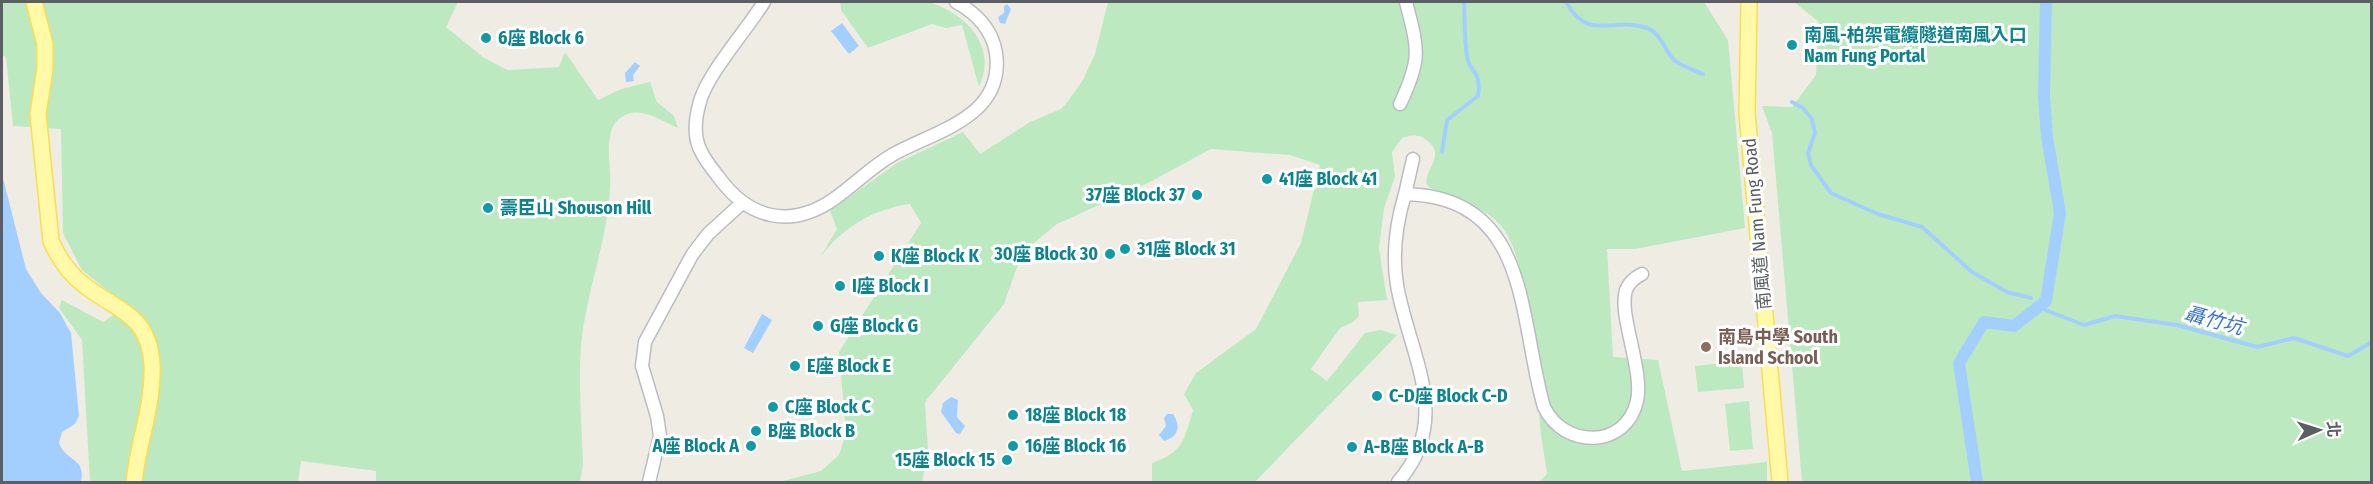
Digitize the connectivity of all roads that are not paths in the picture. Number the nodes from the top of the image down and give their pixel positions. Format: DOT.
graph roads {
  1 [pos="34,2"];
  2 [pos="764,2"];
  3 [pos="956,2"];
  4 [pos="1406,2"];
  5 [pos="1749,2"];
  6 [pos="1400,104"];
  7 [pos="1413,159"];
  8 [pos="1405,194"];
  9 [pos="742,203"];
  10 [pos="1642,274"];
  11 [pos="134,483"];
  12 [pos="649,483"];
  13 [pos="1398,483"];
  14 [pos="1780,483"];
  1 -- 11 [label="main road"];
  2 -- 9 [label="street"];
  3 -- 9 [label="street"];
  4 -- 6 [label="street"];
  5 -- 14 [label="main road, 南風道 Nam Fung Road"];
  7 -- 8 [label="street"];
  8 -- 10 [label="street"];
  8 -- 13 [label="street"];
  9 -- 12 [label="street"];
}
